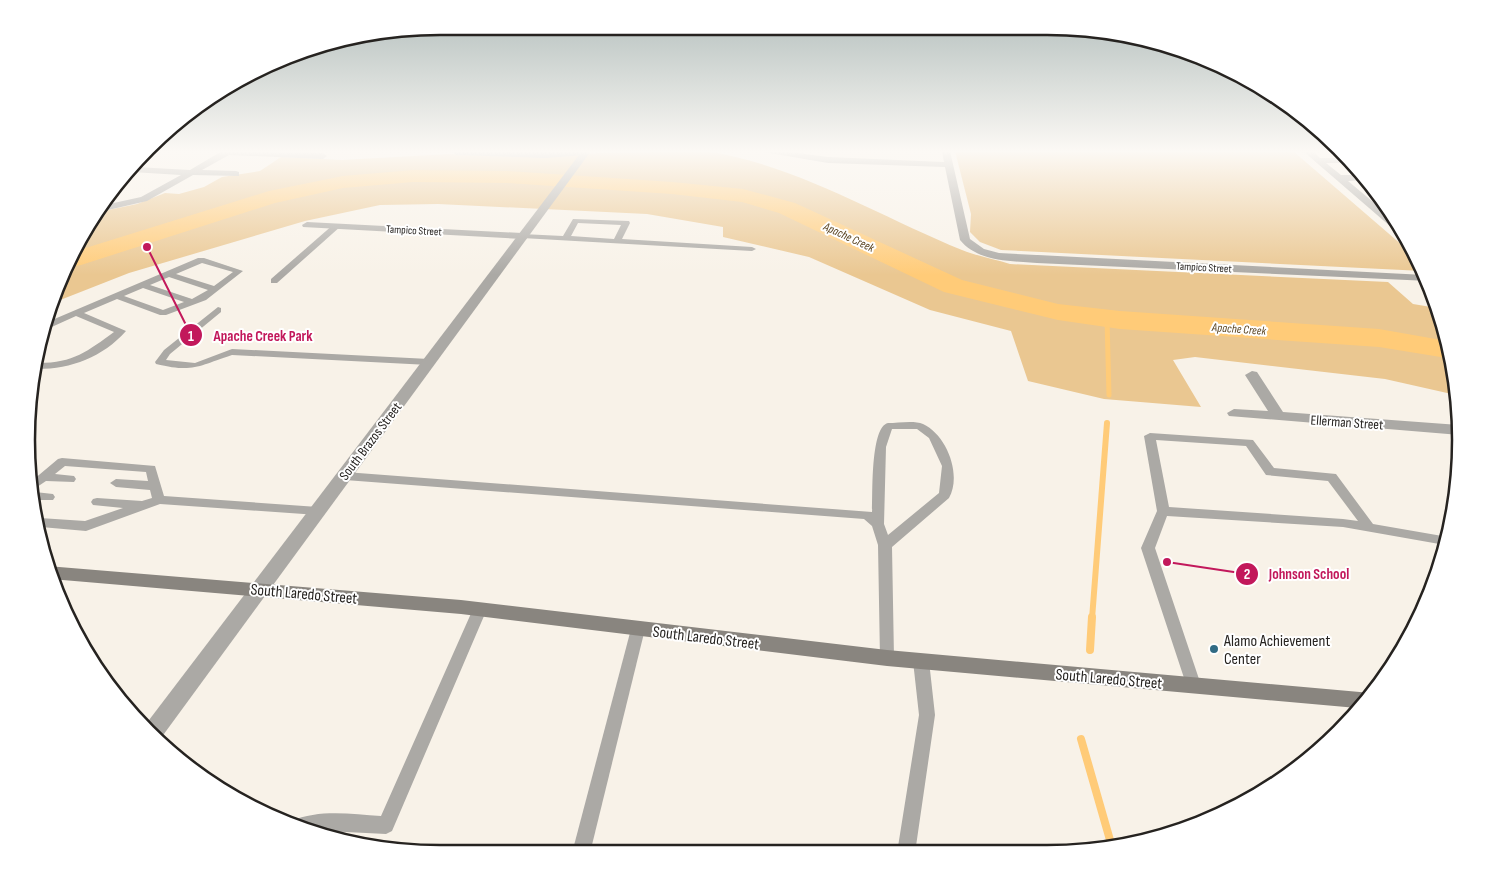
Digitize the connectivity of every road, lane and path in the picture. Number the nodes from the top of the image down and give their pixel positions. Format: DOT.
graph roads {
  1 [pos="157,192"];
  2 [pos="556,192"];
  3 [pos="955,192"];
  4 [pos="1357,192"];
  5 [pos="109,207"];
  6 [pos="1380,210"];
  7 [pos="307,224"];
  8 [pos="337,226"];
  9 [pos="522,236"];
  10 [pos="566,238"];
  11 [pos="617,241"];
  12 [pos="752,249"];
  13 [pos="169,274"];
  14 [pos="1418,278"];
  15 [pos="274,281"];
  16 [pos="143,285"];
  17 [pos="214,290"];
  18 [pos="117,296"];
  19 [pos="188,302"];
  20 [pos="218,310"];
  21 [pos="76,313"];
  22 [pos="52,324"];
  23 [pos="429,362"];
  24 [pos="42,366"];
  25 [pos="1252,375"];
  26 [pos="1234,413"];
  27 [pos="1278,416"];
  28 [pos="1452,429"];
  29 [pos="344,476"];
  30 [pos="70,479"];
  31 [pos="39,481"];
  32 [pos="116,483"];
  33 [pos="155,486"];
  34 [pos="39,496"];
  35 [pos="49,497"];
  36 [pos="159,500"];
  37 [pos="97,502"];
  38 [pos="143,506"];
  39 [pos="318,511"];
  40 [pos="1163,511"];
  41 [pos="44,522"];
  42 [pos="878,524"];
  43 [pos="1369,527"];
  44 [pos="1439,540"];
  45 [pos="885,545"];
  46 [pos="57,573"];
  47 [pos="260,589"];
  48 [pos="480,609"];
  49 [pos="638,630"];
  50 [pos="887,658"];
  51 [pos="921,662"];
  52 [pos="1193,685"];
  53 [pos="1358,699"];
  54 [pos="156,728"];
  55 [pos="312,824"];
  56 [pos="583,845"];
  57 [pos="907,845"];
  1 -- 5 [label="street"];
  2 -- 9 [label="street, South Brazos Street"];
  3 -- 14 [label="street, Tampico Street"];
  4 -- 6 [label="street"];
  7 -- 8 [label="street, Tampico Street"];
  8 -- 9 [label="street, Tampico Street"];
  8 -- 15 [label="lane"];
  9 -- 10 [label="lane"];
  9 -- 23 [label="street, South Brazos Street"];
  10 -- 11 [label="lane"];
  10 -- 11 [label="lane"];
  11 -- 12 [label="lane"];
  13 -- 16 [label="lane"];
  13 -- 17 [label="lane"];
  13 -- 17 [label="lane"];
  16 -- 18 [label="lane"];
  16 -- 19 [label="lane"];
  17 -- 19 [label="lane"];
  18 -- 19 [label="lane"];
  18 -- 21 [label="lane"];
  20 -- 23 [label="lane"];
  21 -- 22 [label="lane"];
  21 -- 24 [label="lane"];
  23 -- 29 [label="street, South Brazos Street"];
  25 -- 27 [label="street"];
  26 -- 27 [label="street, Ellerman Street"];
  27 -- 28 [label="street, Ellerman Street"];
  29 -- 39 [label="street, South Brazos Street"];
  29 -- 42 [label="lane"];
  30 -- 31 [label="lane"];
  31 -- 33 [label="lane"];
  32 -- 33 [label="lane"];
  33 -- 36 [label="lane"];
  34 -- 35 [label="lane"];
  36 -- 38 [label="lane"];
  36 -- 39 [label="lane"];
  37 -- 38 [label="lane"];
  38 -- 41 [label="lane"];
  39 -- 47 [label="street, South Brazos Street"];
  40 -- 43 [label="lane"];
  40 -- 43 [label="lane"];
  40 -- 52 [label="lane"];
  42 -- 45 [label="lane"];
  42 -- 45 [label="lane"];
  43 -- 44 [label="lane"];
  45 -- 50 [label="lane"];
  46 -- 47 [label="main road, South Laredo Street"];
  47 -- 48 [label="main road, South Laredo Street"];
  47 -- 54 [label="street, South Brazos Street"];
  48 -- 49 [label="main road, South Laredo Street"];
  48 -- 55 [label="lane"];
  49 -- 50 [label="main road, South Laredo Street"];
  49 -- 56 [label="lane"];
  50 -- 51 [label="main road, South Laredo Street"];
  51 -- 52 [label="main road, South Laredo Street"];
  51 -- 57 [label="lane"];
  52 -- 53 [label="main road, South Laredo Street"];
}
